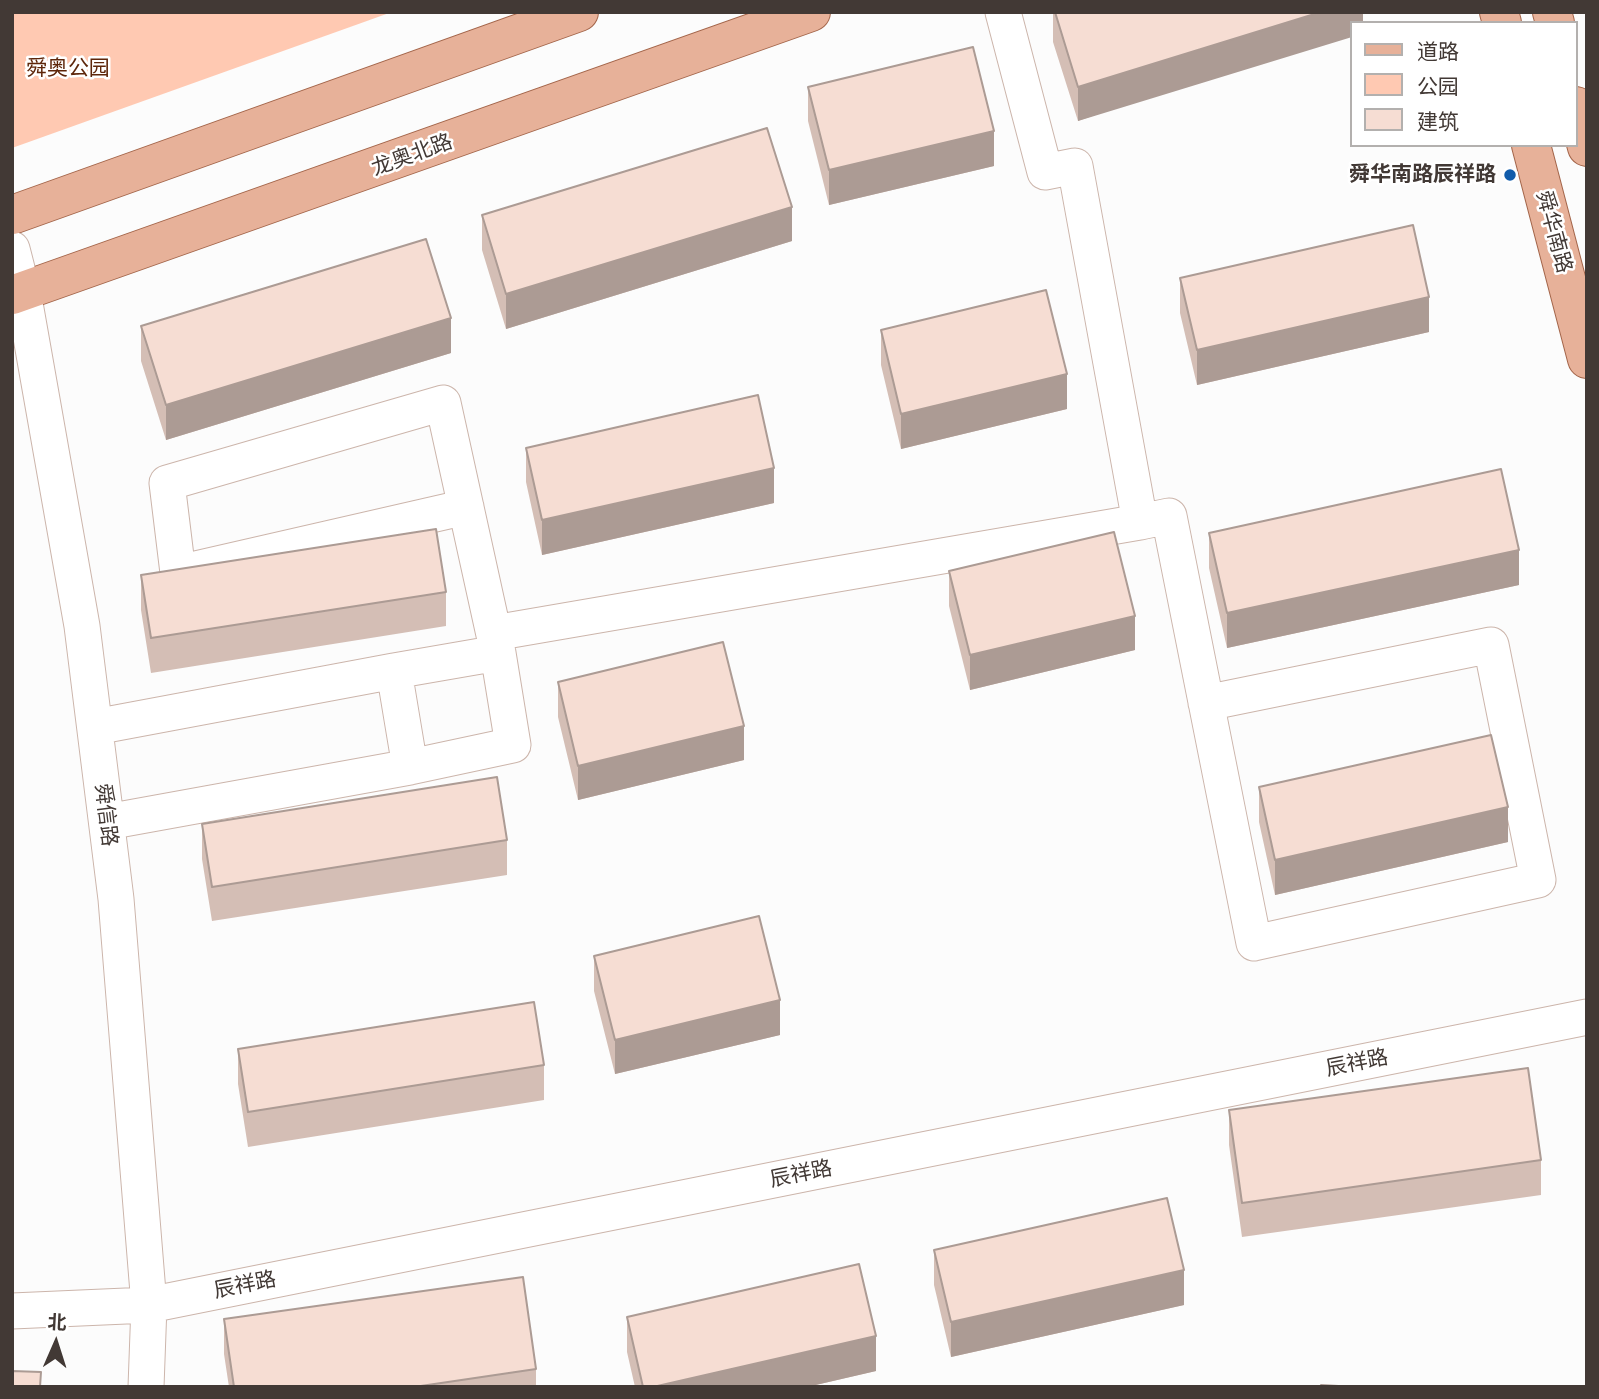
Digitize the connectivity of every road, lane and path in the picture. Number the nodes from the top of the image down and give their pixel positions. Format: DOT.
graph roads {
  1 [pos="579,12"];
  2 [pos="811,12"];
  3 [pos="1003,12"];
  4 [pos="1578,113"];
  5 [pos="1532,147"];
  6 [pos="1587,147"];
  7 [pos="12,215"];
  8 [pos="12,249"];
  9 [pos="18,293"];
  10 [pos="1587,359"];
  11 [pos="466,507"];
  12 [pos="1140,522"];
  13 [pos="496,643"];
  14 [pos="394,671"];
  15 [pos="1206,703"];
  16 [pos="95,727"];
  17 [pos="410,767"];
  18 [pos="107,822"];
  19 [pos="1587,1017"];
  20 [pos="149,1304"];
  21 [pos="12,1311"];
  22 [pos="146,1387"];
  1 -- 7 [label="main road"];
  2 -- 9 [label="main road, 龙奥北路"];
  3 -- 12 [label="street"];
  4 -- 6 [label="main road"];
  5 -- 10 [label="main road, 舜华南路"];
  8 -- 9 [label="street, 舜信路"];
  9 -- 16 [label="street, 舜信路"];
  11 -- 11 [label="street"];
  11 -- 13 [label="street"];
  12 -- 13 [label="street"];
  12 -- 15 [label="street"];
  13 -- 14 [label="street"];
  13 -- 17 [label="street"];
  14 -- 16 [label="street"];
  14 -- 17 [label="street"];
  15 -- 15 [label="street"];
  16 -- 18 [label="street, 舜信路"];
  17 -- 18 [label="street"];
  18 -- 20 [label="street, 舜信路"];
  19 -- 20 [label="street, 辰祥路"];
  20 -- 21 [label="street, 辰祥路"];
  20 -- 22 [label="street, 舜信路"];
}
